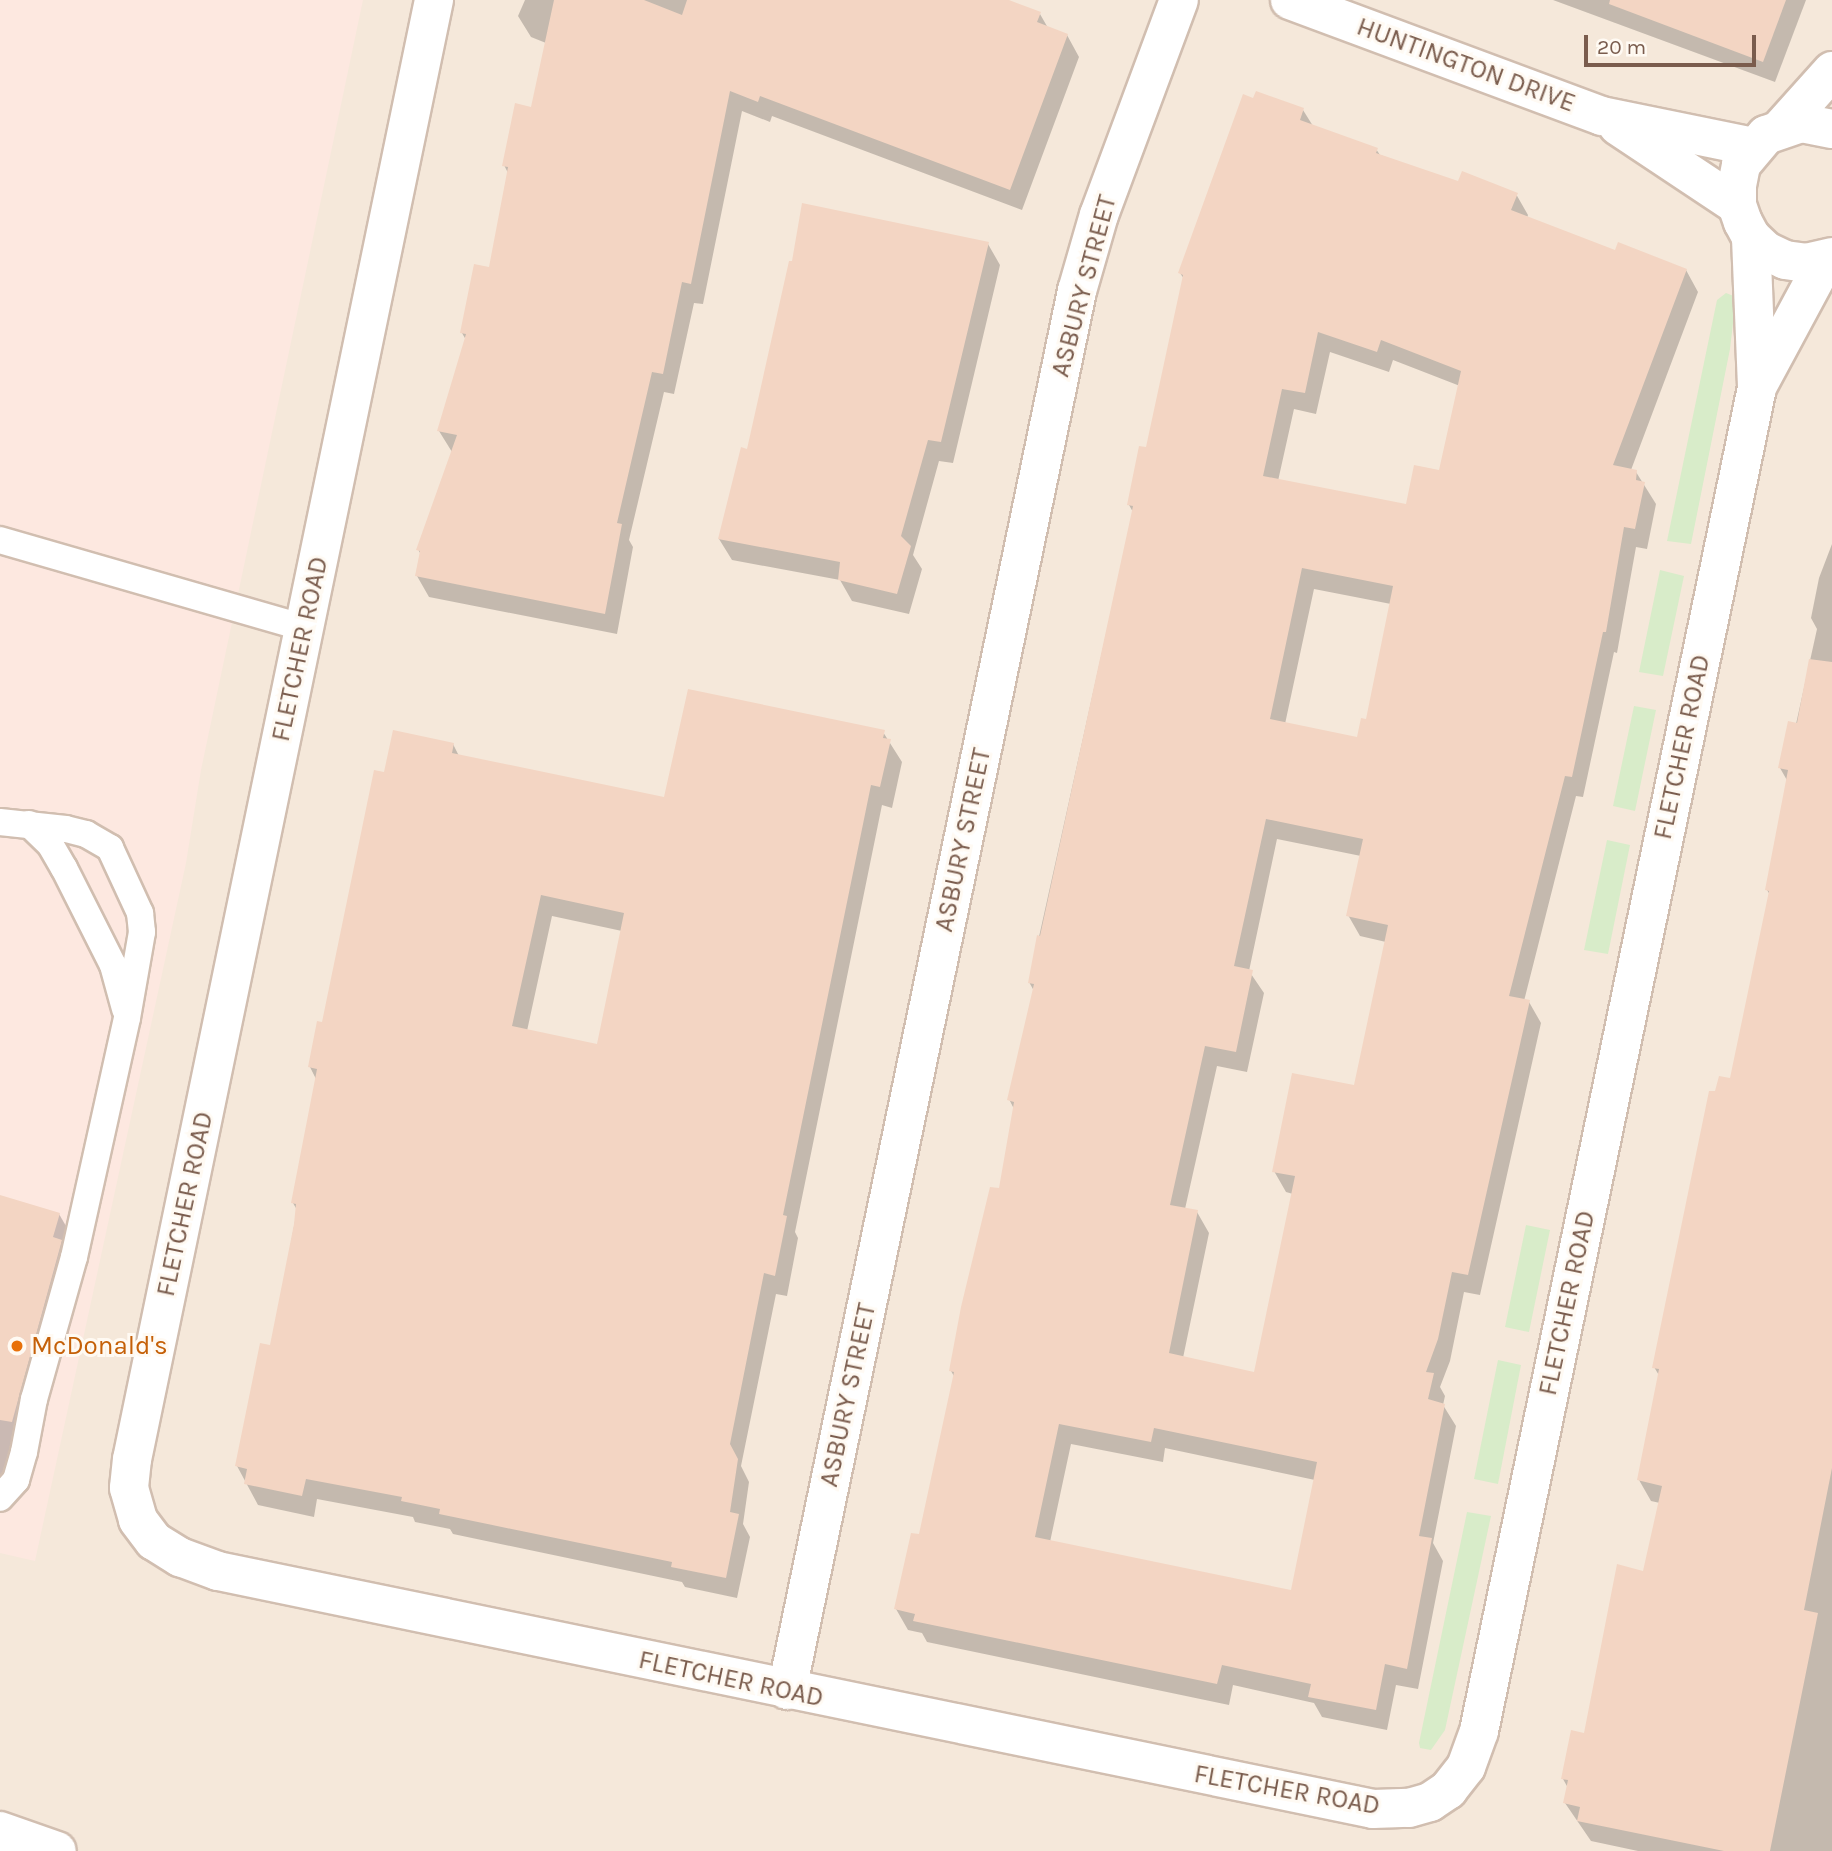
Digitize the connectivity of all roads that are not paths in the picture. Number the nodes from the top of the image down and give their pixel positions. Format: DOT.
graph roads {
  1 [pos="434,0"];
  2 [pos="1179,0"];
  3 [pos="1290,0"];
  4 [pos="1832,71"];
  5 [pos="1602,116"];
  6 [pos="1832,128"];
  7 [pos="1768,137"];
  8 [pos="1744,221"];
  9 [pos="1829,258"];
  10 [pos="1757,387"];
  11 [pos="0,540"];
  12 [pos="304,628"];
  13 [pos="0,822"];
  14 [pos="29,824"];
  15 [pos="127,1018"];
  16 [pos="0,1498"];
  17 [pos="786,1690"];
  18 [pos="0,1831"];
  19 [pos="57,1851"];
  1 -- 12 [label="street, FLETCHER ROAD"];
  2 -- 17 [label="street, ASBURY STREET"];
  3 -- 5 [label="street, HUNTINGTON DRIVE"];
  4 -- 7 [label="street, FLETCHER ROAD"];
  5 -- 7 [label="street, HUNTINGTON DRIVE"];
  5 -- 8 [label="street, HUNTINGTON DRIVE"];
  6 -- 7 [label="street, HUNTINGTON DRIVE"];
  7 -- 8 [label="street, FLETCHER ROAD"];
  8 -- 9 [label="street, HUNTINGTON DRIVE"];
  8 -- 10 [label="street, FLETCHER ROAD"];
  9 -- 10 [label="street, FLETCHER ROAD"];
  10 -- 17 [label="street, FLETCHER ROAD"];
  11 -- 12 [label="lane"];
  12 -- 17 [label="street, FLETCHER ROAD"];
  13 -- 14 [label="lane"];
  14 -- 15 [label="lane"];
  14 -- 15 [label="lane"];
  15 -- 16 [label="lane"];
  18 -- 19 [label="street"];
}
